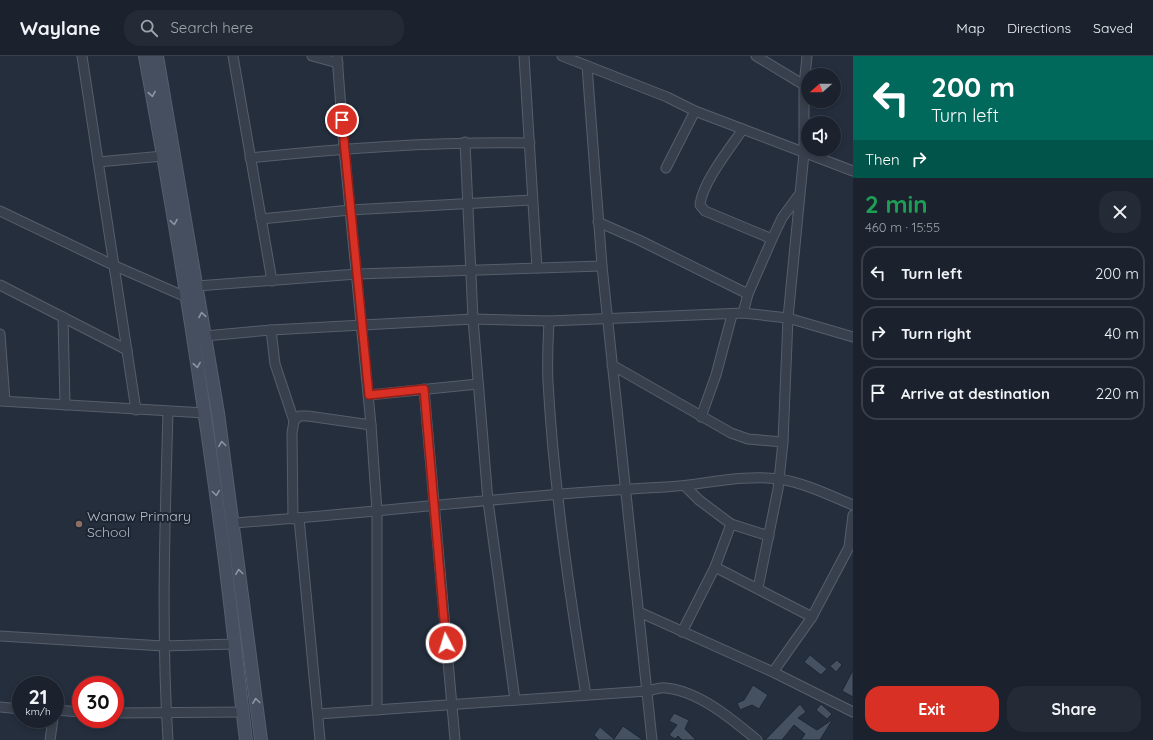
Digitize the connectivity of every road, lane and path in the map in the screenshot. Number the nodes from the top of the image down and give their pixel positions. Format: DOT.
graph roads {
  1 [pos="82,56"];
  2 [pos="145,56"];
  3 [pos="157,56"];
  4 [pos="233,56"];
  5 [pos="312,56"];
  6 [pos="524,56"];
  7 [pos="562,56"];
  8 [pos="756,56"];
  9 [pos="807,56"];
  10 [pos="338,60"];
  11 [pos="587,66"];
  12 [pos="806,68"];
  13 [pos="801,83"];
  14 [pos="695,111"];
  15 [pos="743,129"];
  16 [pos="465,142"];
  17 [pos="530,143"];
  18 [pos="344,148"];
  19 [pos="801,152"];
  20 [pos="164,156"];
  21 [pos="804,156"];
  22 [pos="812,156"];
  23 [pos="250,158"];
  24 [pos="98,162"];
  25 [pos="666,168"];
  26 [pos="853,171"];
  27 [pos="799,195"];
  28 [pos="532,200"];
  29 [pos="468,204"];
  30 [pos="350,210"];
  31 [pos="0,211"];
  32 [pos="261,220"];
  33 [pos="598,222"];
  34 [pos="772,239"];
  35 [pos="113,265"];
  36 [pos="602,266"];
  37 [pos="537,268"];
  38 [pos="471,270"];
  39 [pos="357,274"];
  40 [pos="272,282"];
  41 [pos="0,285"];
  42 [pos="197,286"];
  43 [pos="748,294"];
  44 [pos="186,297"];
  45 [pos="743,313"];
  46 [pos="732,315"];
  47 [pos="63,317"];
  48 [pos="788,318"];
  49 [pos="473,319"];
  50 [pos="607,319"];
  51 [pos="549,321"];
  52 [pos="362,326"];
  53 [pos="271,330"];
  54 [pos="0,334"];
  55 [pos="205,336"];
  56 [pos="853,337"];
  57 [pos="127,350"];
  58 [pos="612,365"];
  59 [pos="478,384"];
  60 [pos="424,389"];
  61 [pos="369,395"];
  62 [pos="3,401"];
  63 [pos="65,405"];
  64 [pos="136,410"];
  65 [pos="168,412"];
  66 [pos="205,413"];
  67 [pos="701,417"];
  68 [pos="294,421"];
  69 [pos="371,425"];
  70 [pos="783,442"];
  71 [pos="778,479"];
  72 [pos="685,486"];
  73 [pos="624,489"];
  74 [pos="558,494"];
  75 [pos="488,501"];
  76 [pos="853,505"];
  77 [pos="435,506"];
  78 [pos="377,511"];
  79 [pos="853,515"];
  80 [pos="296,519"];
  81 [pos="233,523"];
  82 [pos="731,524"];
  83 [pos="768,536"];
  84 [pos="715,567"];
  85 [pos="758,588"];
  86 [pos="639,612"];
  87 [pos="812,617"];
  88 [pos="682,632"];
  89 [pos="0,636"];
  90 [pos="235,644"];
  91 [pos="163,646"];
  92 [pos="773,672"];
  93 [pos="647,691"];
  94 [pos="586,695"];
  95 [pos="515,700"];
  96 [pos="451,705"];
  97 [pos="0,707"];
  98 [pos="12,708"];
  99 [pos="377,710"];
  100 [pos="166,712"];
  101 [pos="243,712"];
  102 [pos="853,712"];
  103 [pos="124,714"];
  104 [pos="318,714"];
  105 [pos="52,728"];
  106 [pos="50,740"];
  107 [pos="168,740"];
  108 [pos="246,740"];
  109 [pos="261,740"];
  110 [pos="320,740"];
  111 [pos="455,740"];
  112 [pos="652,740"];
  113 [pos="757,740"];
  1 -- 24 [label="street"];
  2 -- 20 [label="main road, one-way"];
  3 -- 42 [label="main road"];
  4 -- 23 [label="street"];
  5 -- 10 [label="street"];
  6 -- 17 [label="street"];
  7 -- 11 [label="street"];
  8 -- 13 [label="street"];
  9 -- 12 [label="street"];
  10 -- 18 [label="street"];
  11 -- 14 [label="street"];
  11 -- 33 [label="street"];
  14 -- 15 [label="street"];
  14 -- 25 [label="street"];
  15 -- 19 [label="street"];
  15 -- 34 [label="street"];
  16 -- 17 [label="street"];
  16 -- 18 [label="street"];
  16 -- 29 [label="street"];
  17 -- 28 [label="street"];
  18 -- 23 [label="street"];
  18 -- 30 [label="street"];
  20 -- 24 [label="street"];
  20 -- 44 [label="main road, one-way"];
  21 -- 27 [label="street"];
  22 -- 26 [label="street"];
  23 -- 32 [label="street"];
  24 -- 35 [label="street"];
  27 -- 34 [label="street"];
  27 -- 48 [label="street"];
  28 -- 29 [label="street"];
  28 -- 37 [label="street"];
  29 -- 30 [label="street"];
  29 -- 38 [label="street"];
  30 -- 32 [label="street"];
  30 -- 39 [label="street"];
  31 -- 35 [label="street"];
  32 -- 40 [label="street"];
  33 -- 36 [label="street"];
  33 -- 43 [label="street"];
  34 -- 43 [label="street"];
  35 -- 44 [label="street"];
  35 -- 57 [label="street"];
  36 -- 37 [label="street"];
  36 -- 50 [label="street"];
  37 -- 38 [label="street"];
  38 -- 39 [label="street"];
  38 -- 49 [label="street"];
  39 -- 40 [label="street"];
  39 -- 52 [label="street"];
  40 -- 42 [label="street"];
  41 -- 47 [label="street"];
  55 -- 42 [label="main road, one-way"];
  43 -- 45 [label="street"];
  44 -- 66 [label="main road, one-way"];
  45 -- 46 [label="street"];
  45 -- 48 [label="street"];
  46 -- 50 [label="street"];
  46 -- 67 [label="street"];
  47 -- 57 [label="street"];
  47 -- 63 [label="street"];
  48 -- 56 [label="street"];
  48 -- 70 [label="street"];
  49 -- 51 [label="street"];
  49 -- 52 [label="street"];
  49 -- 59 [label="street"];
  50 -- 51 [label="street"];
  50 -- 58 [label="street"];
  51 -- 74 [label="street"];
  52 -- 53 [label="street"];
  52 -- 61 [label="street"];
  53 -- 55 [label="street"];
  53 -- 68 [label="street"];
  54 -- 62 [label="street"];
  81 -- 55 [label="main road, one-way"];
  57 -- 64 [label="street"];
  58 -- 67 [label="street"];
  58 -- 73 [label="street"];
  59 -- 60 [label="street"];
  59 -- 75 [label="street"];
  60 -- 61 [label="street"];
  60 -- 77 [label="street"];
  61 -- 69 [label="street"];
  62 -- 63 [label="street"];
  63 -- 64 [label="street"];
  64 -- 65 [label="street"];
  65 -- 66 [label="street"];
  65 -- 91 [label="street"];
  66 -- 90 [label="main road, one-way"];
  67 -- 70 [label="street"];
  68 -- 69 [label="street"];
  68 -- 80 [label="street"];
  69 -- 78 [label="street"];
  70 -- 71 [label="street"];
  71 -- 72 [label="street"];
  71 -- 76 [label="street"];
  71 -- 83 [label="street"];
  72 -- 73 [label="street"];
  72 -- 82 [label="street"];
  73 -- 74 [label="street"];
  73 -- 86 [label="street"];
  74 -- 75 [label="street"];
  74 -- 94 [label="street"];
  75 -- 77 [label="street"];
  75 -- 95 [label="street"];
  77 -- 78 [label="street"];
  77 -- 96 [label="street"];
  78 -- 80 [label="street"];
  78 -- 99 [label="street"];
  79 -- 87 [label="street"];
  80 -- 81 [label="street"];
  80 -- 104 [label="street"];
  109 -- 81 [label="main road, one-way"];
  82 -- 83 [label="street"];
  82 -- 84 [label="street"];
  83 -- 85 [label="street"];
  84 -- 85 [label="street"];
  84 -- 88 [label="street"];
  85 -- 87 [label="street"];
  86 -- 88 [label="street"];
  86 -- 93 [label="street"];
  87 -- 92 [label="street"];
  88 -- 92 [label="street"];
  89 -- 91 [label="street"];
  90 -- 91 [label="street"];
  90 -- 101 [label="main road"];
  91 -- 100 [label="street"];
  92 -- 102 [label="street"];
  93 -- 94 [label="street"];
  93 -- 112 [label="street"];
  93 -- 113 [label="street"];
  94 -- 95 [label="street"];
  95 -- 96 [label="street"];
  96 -- 99 [label="street"];
  96 -- 111 [label="street"];
  97 -- 98 [label="street"];
  99 -- 104 [label="street"];
  100 -- 101 [label="street"];
  100 -- 103 [label="street"];
  100 -- 107 [label="street"];
  101 -- 108 [label="main road"];
  104 -- 110 [label="street"];
  105 -- 106 [label="street"];
}
